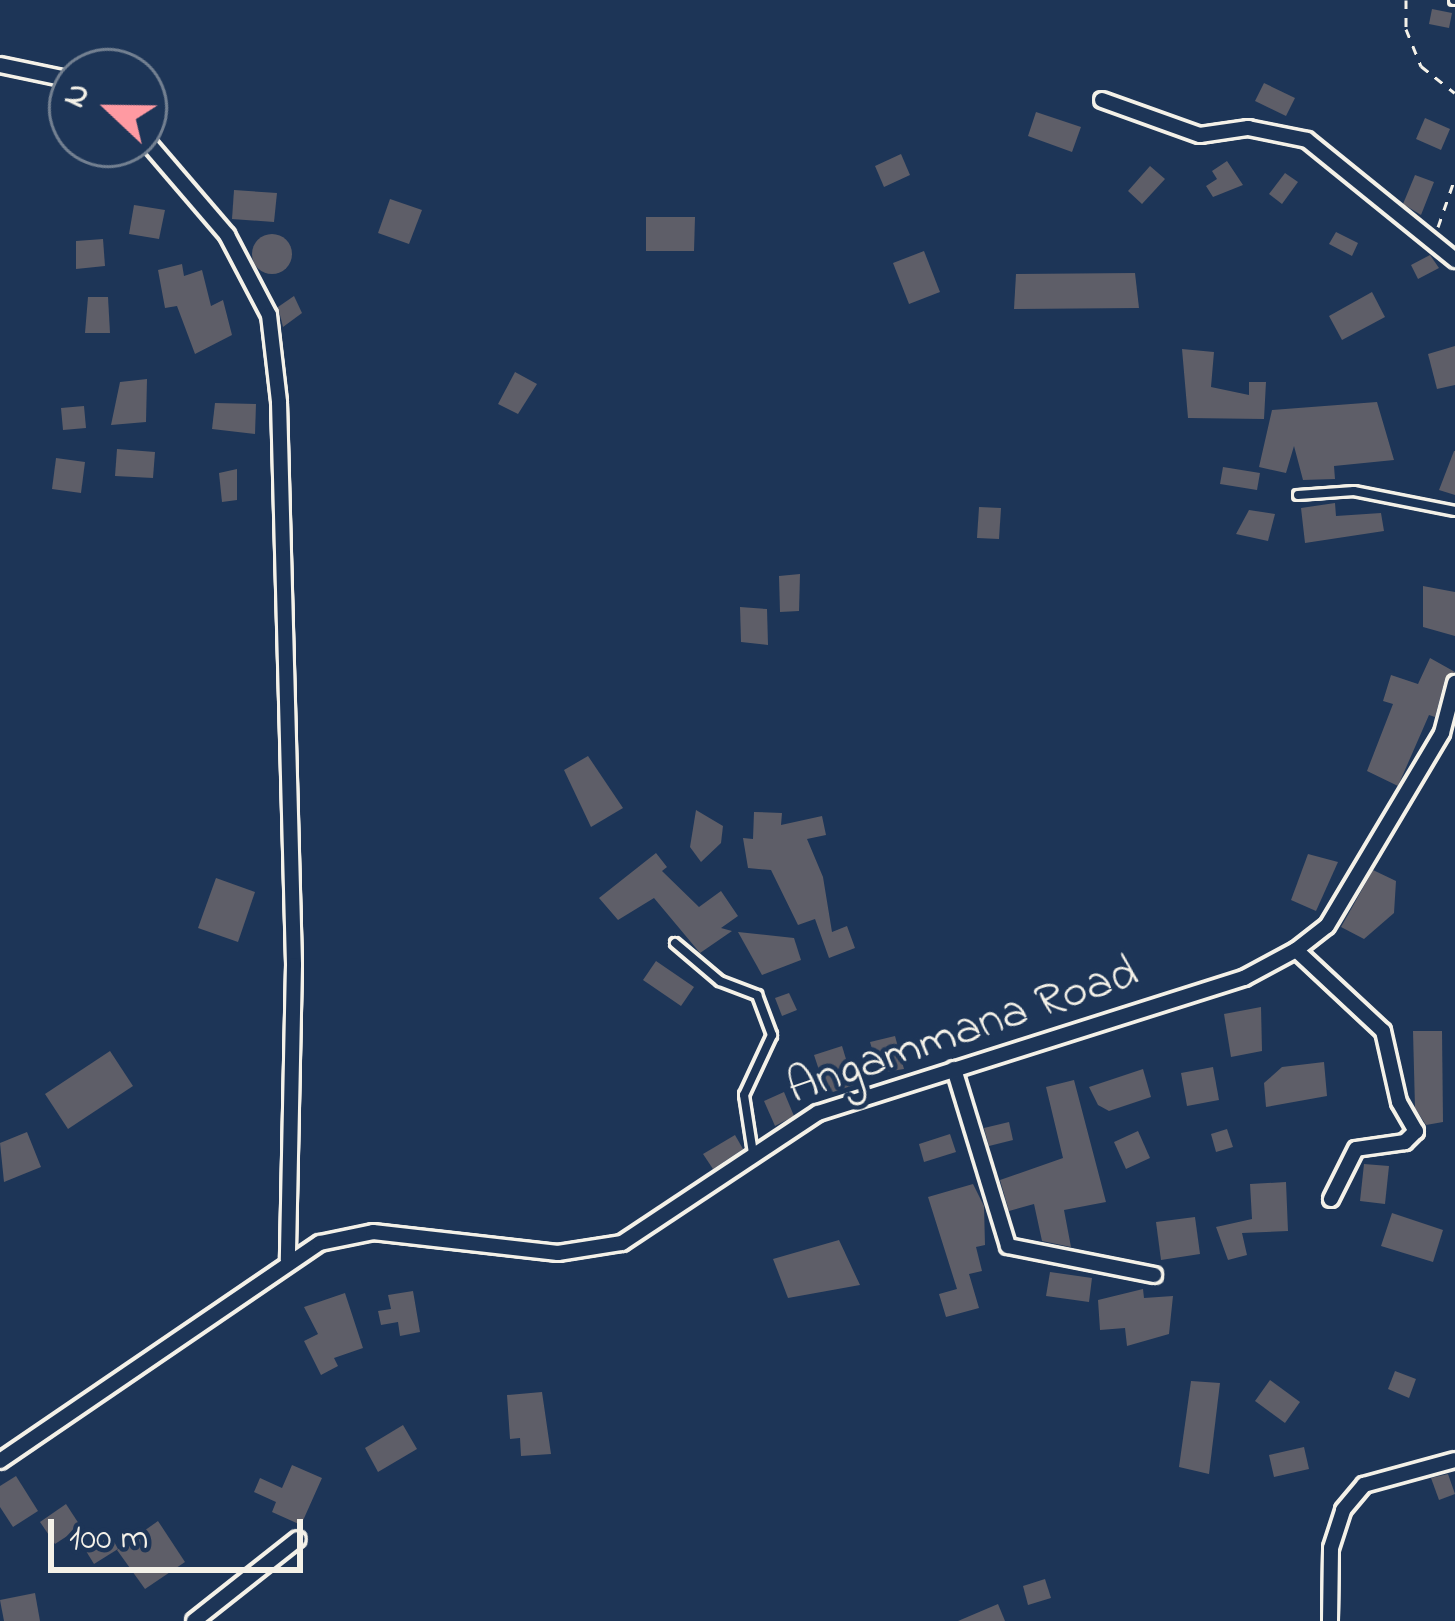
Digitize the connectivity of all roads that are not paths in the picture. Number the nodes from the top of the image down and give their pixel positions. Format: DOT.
graph roads {
  1 [pos="0,65"];
  2 [pos="48,75"];
  3 [pos="1102,100"];
  4 [pos="168,166"];
  5 [pos="1455,260"];
  6 [pos="1298,495"];
  7 [pos="1455,512"];
  8 [pos="1455,683"];
  9 [pos="1449,735"];
  10 [pos="675,943"];
  11 [pos="1296,950"];
  12 [pos="954,1069"];
  13 [pos="753,1155"];
  14 [pos="1331,1199"];
  15 [pos="288,1260"];
  16 [pos="1154,1275"];
  17 [pos="1455,1460"];
  18 [pos="0,1461"];
  19 [pos="298,1539"];
  20 [pos="194,1621"];
  21 [pos="1330,1621"];
  1 -- 2 [label="street"];
  3 -- 5 [label="street"];
  4 -- 15 [label="street"];
  6 -- 7 [label="lane"];
  8 -- 9 [label="street, Angammana Road"];
  9 -- 11 [label="street, Angammana Road"];
  10 -- 13 [label="lane"];
  11 -- 12 [label="street, Angammana Road"];
  11 -- 14 [label="street"];
  12 -- 13 [label="street, Angammana Road"];
  12 -- 16 [label="street"];
  13 -- 15 [label="street, Angammana Road"];
  15 -- 18 [label="street, Angammana Road"];
  17 -- 21 [label="street"];
  19 -- 20 [label="street"];
}
